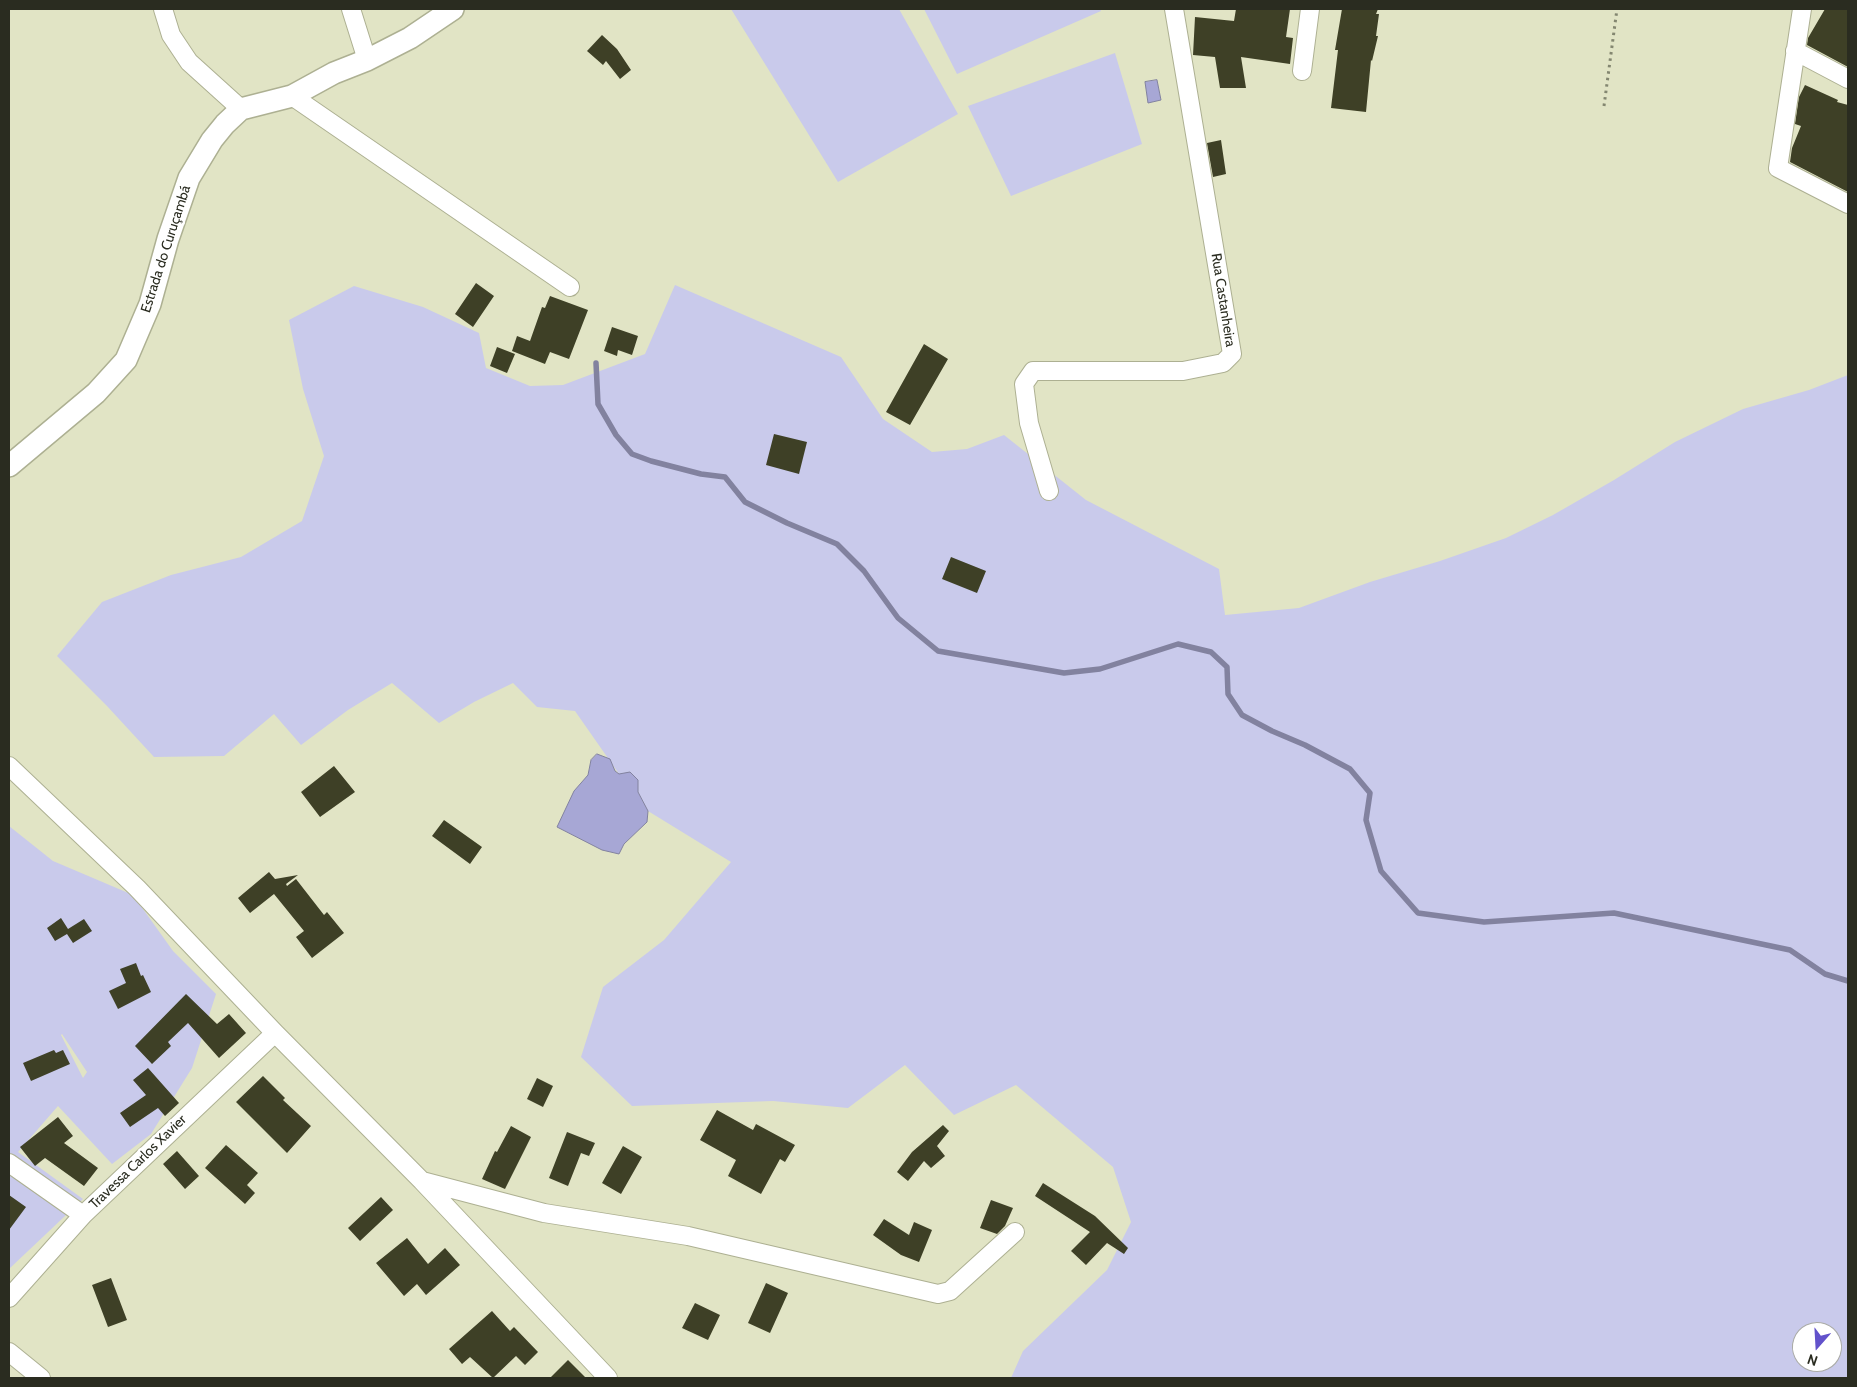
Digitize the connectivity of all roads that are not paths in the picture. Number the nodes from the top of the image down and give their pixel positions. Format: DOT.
graph roads {
  1 [pos="163,9"];
  2 [pos="351,9"];
  3 [pos="452,9"];
  4 [pos="1174,9"];
  5 [pos="1310,9"];
  6 [pos="1802,9"];
  7 [pos="1795,51"];
  8 [pos="367,60"];
  9 [pos="1302,71"];
  10 [pos="1848,79"];
  11 [pos="292,96"];
  12 [pos="242,109"];
  13 [pos="1848,204"];
  14 [pos="570,287"];
  15 [pos="9,466"];
  16 [pos="1049,491"];
  17 [pos="9,766"];
  18 [pos="275,1032"];
  19 [pos="9,1163"];
  20 [pos="422,1181"];
  21 [pos="83,1215"];
  22 [pos="1015,1232"];
  23 [pos="9,1298"];
  24 [pos="9,1352"];
  25 [pos="41,1378"];
  26 [pos="608,1378"];
  1 -- 12 [label="street"];
  2 -- 8 [label="street"];
  3 -- 8 [label="street"];
  4 -- 16 [label="street, Rua Castanheira"];
  5 -- 9 [label="street"];
  6 -- 7 [label="street"];
  7 -- 10 [label="street"];
  7 -- 13 [label="street"];
  8 -- 11 [label="street"];
  11 -- 12 [label="street"];
  11 -- 14 [label="street"];
  12 -- 15 [label="street, Estrada do Curuçambá"];
  17 -- 18 [label="street"];
  18 -- 20 [label="street"];
  18 -- 21 [label="street, Travessa Carlos Xavier"];
  19 -- 21 [label="street"];
  20 -- 22 [label="street"];
  20 -- 26 [label="street"];
  21 -- 23 [label="street, Travessa Carlos Xavier"];
  24 -- 25 [label="street"];
}
